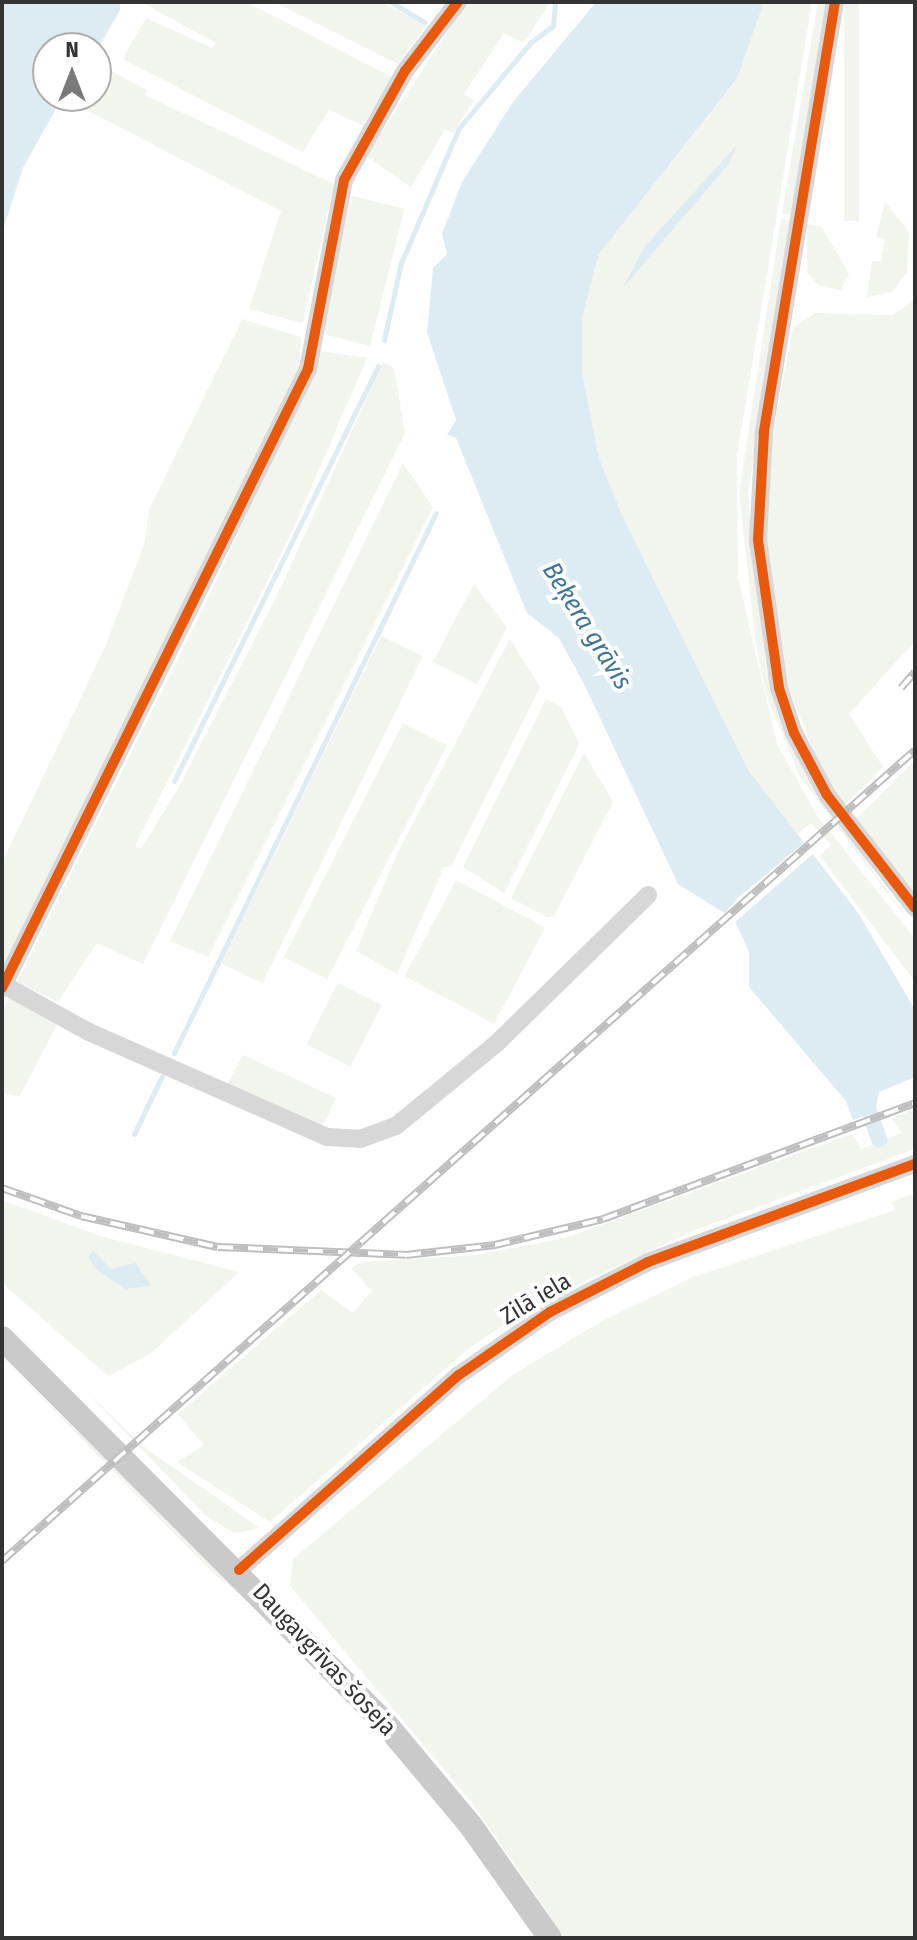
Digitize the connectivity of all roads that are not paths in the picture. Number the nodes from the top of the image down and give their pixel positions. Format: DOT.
graph roads {
  1 [pos="458,2"];
  2 [pos="835,2"];
  3 [pos="648,895"];
  4 [pos="915,908"];
  5 [pos="3,986"];
  6 [pos="915,1164"];
  7 [pos="2,1338"];
  8 [pos="239,1570"];
  9 [pos="550,1938"];
  1 -- 5 [label="street"];
  2 -- 4 [label="street"];
  3 -- 5 [label="street"];
  6 -- 8 [label="street, Zilā iela"];
  7 -- 8 [label="main road, Daugavgrīvas šoseja"];
  8 -- 9 [label="main road, Daugavgrīvas šoseja"];
}
